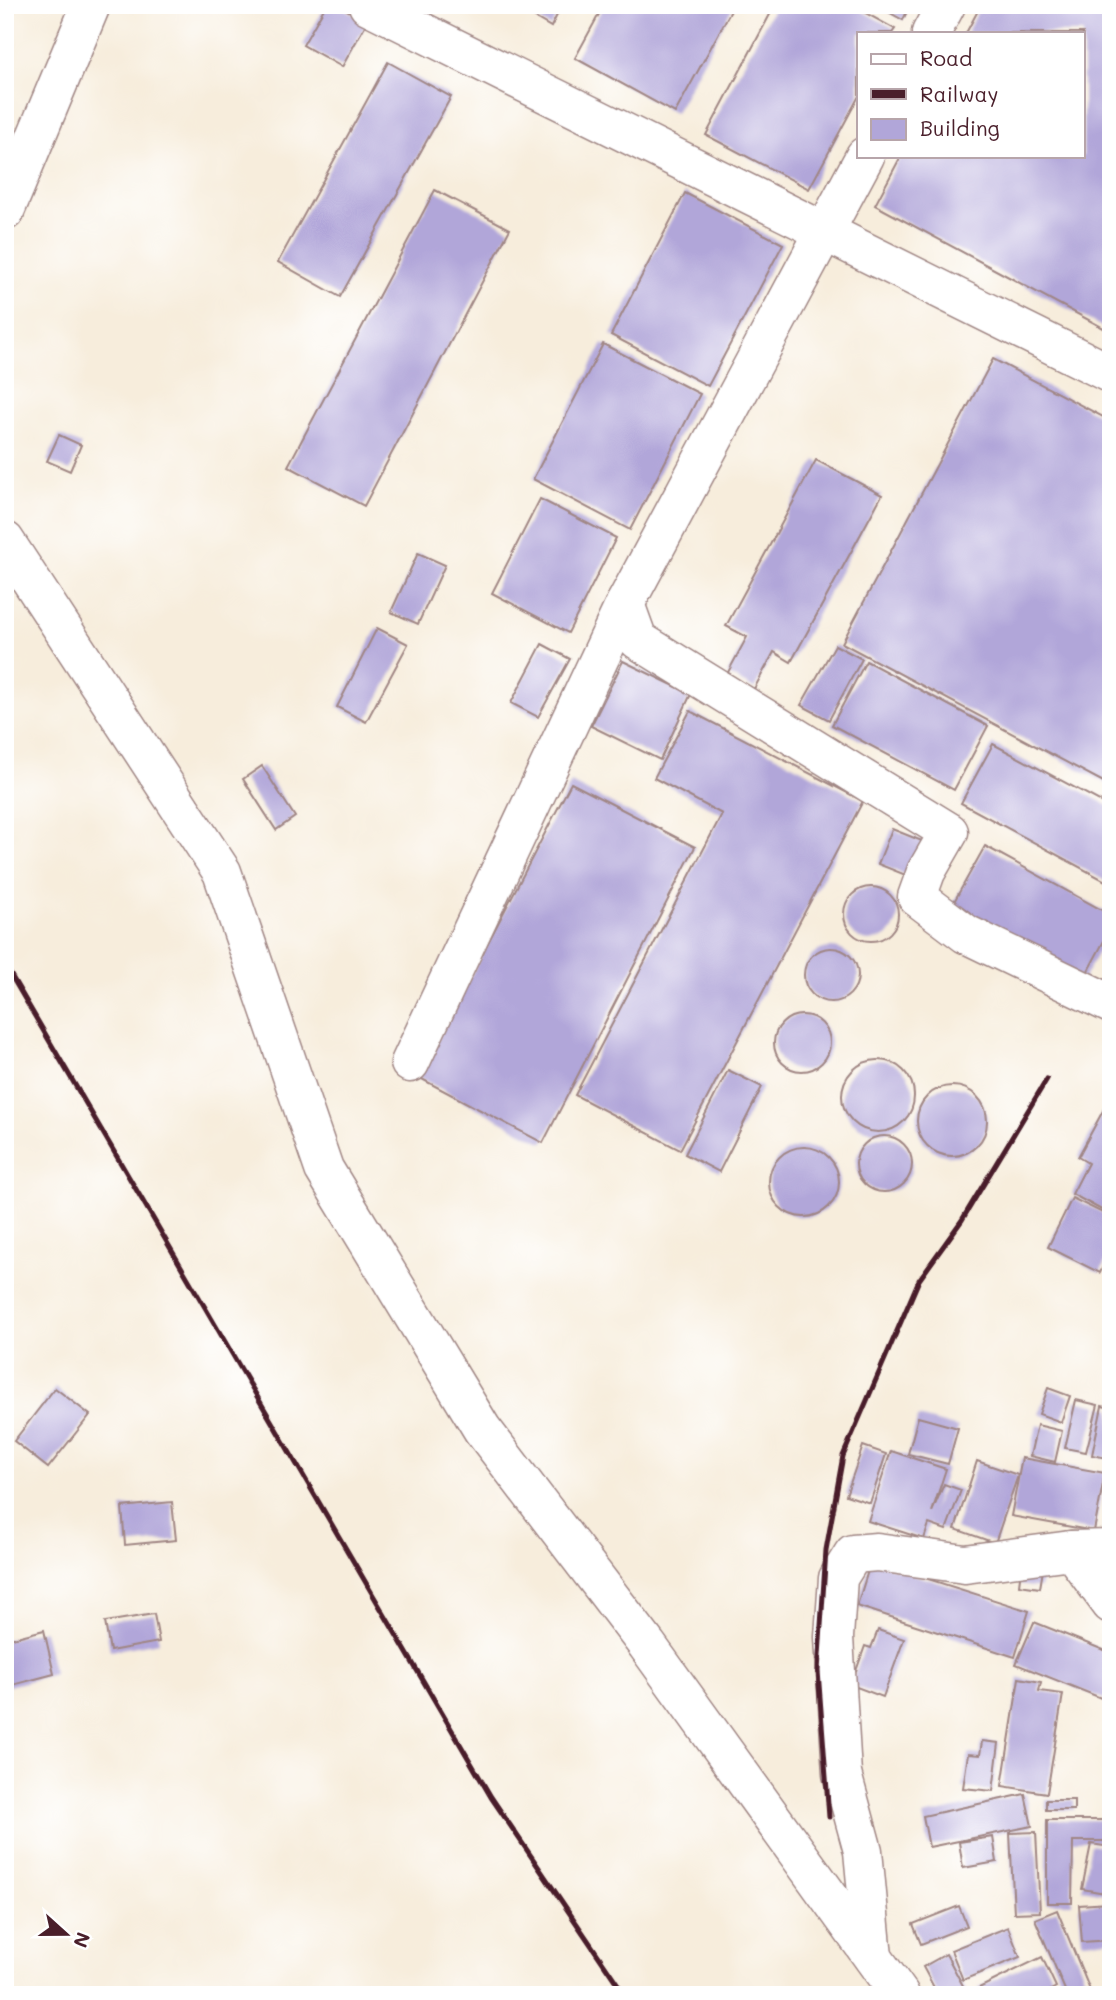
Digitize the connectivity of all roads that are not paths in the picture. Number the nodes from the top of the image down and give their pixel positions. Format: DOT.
graph roads {
  1 [pos="91,5"];
  2 [pos="368,5"];
  3 [pos="946,5"];
  4 [pos="932,32"];
  5 [pos="864,158"];
  6 [pos="5,211"];
  7 [pos="824,232"];
  8 [pos="1111,374"];
  9 [pos="5,541"];
  10 [pos="625,604"];
  11 [pos="1111,1004"];
  12 [pos="410,1063"];
  13 [pos="1111,1549"];
  14 [pos="1071,1550"];
  15 [pos="1111,1604"];
  16 [pos="874,1959"];
  17 [pos="900,1995"];
  1 -- 6 [label="street"];
  2 -- 7 [label="street"];
  3 -- 4 [label="street"];
  5 -- 7 [label="street"];
  7 -- 8 [label="street"];
  7 -- 10 [label="street"];
  9 -- 16 [label="street"];
  10 -- 11 [label="street"];
  10 -- 12 [label="street"];
  13 -- 14 [label="street"];
  14 -- 15 [label="street"];
  14 -- 16 [label="street"];
  16 -- 17 [label="street"];
}
